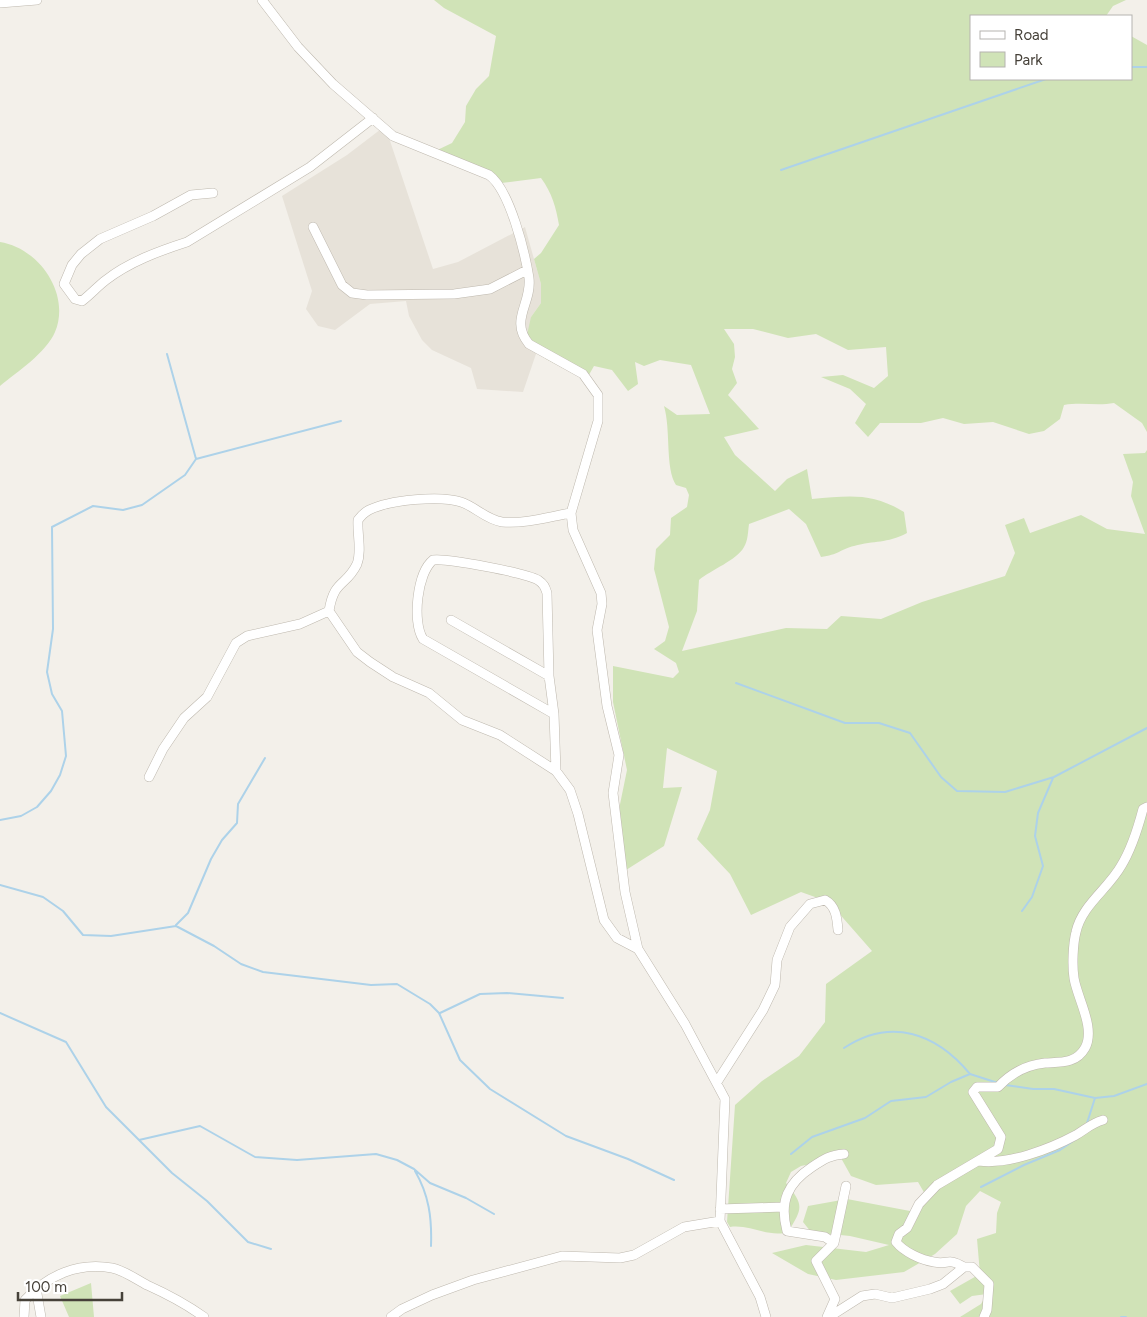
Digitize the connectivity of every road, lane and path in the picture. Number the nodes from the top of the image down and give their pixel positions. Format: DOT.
graph roads {
  1 [pos="38,0"];
  2 [pos="262,0"];
  3 [pos="0,3"];
  4 [pos="373,118"];
  5 [pos="212,193"];
  6 [pos="313,227"];
  7 [pos="526,270"];
  8 [pos="571,512"];
  9 [pos="329,611"];
  10 [pos="451,620"];
  11 [pos="549,676"];
  12 [pos="554,714"];
  13 [pos="556,771"];
  14 [pos="149,777"];
  15 [pos="1147,807"];
  16 [pos="838,930"];
  17 [pos="638,949"];
  18 [pos="717,1082"];
  19 [pos="1103,1120"];
  20 [pos="844,1154"];
  21 [pos="979,1162"];
  22 [pos="846,1186"];
  23 [pos="784,1207"];
  24 [pos="720,1209"];
  25 [pos="720,1221"];
  26 [pos="834,1243"];
  27 [pos="964,1267"];
  28 [pos="36,1288"];
  29 [pos="24,1317"];
  30 [pos="40,1317"];
  31 [pos="204,1317"];
  32 [pos="391,1317"];
  33 [pos="766,1317"];
  34 [pos="828,1317"];
  35 [pos="984,1317"];
  1 -- 3 [label="street"];
  2 -- 4 [label="street"];
  4 -- 5 [label="street"];
  4 -- 7 [label="street"];
  6 -- 7 [label="street"];
  7 -- 8 [label="street"];
  8 -- 9 [label="street"];
  8 -- 17 [label="street"];
  9 -- 13 [label="street"];
  9 -- 14 [label="street"];
  10 -- 11 [label="street"];
  11 -- 12 [label="street"];
  11 -- 12 [label="street"];
  12 -- 13 [label="street"];
  13 -- 17 [label="street"];
  15 -- 21 [label="street"];
  16 -- 18 [label="street"];
  17 -- 18 [label="street"];
  18 -- 24 [label="street"];
  19 -- 21 [label="street"];
  20 -- 23 [label="street"];
  21 -- 27 [label="street"];
  22 -- 26 [label="street"];
  23 -- 24 [label="street"];
  23 -- 26 [label="street"];
  24 -- 25 [label="street"];
  25 -- 32 [label="street"];
  25 -- 33 [label="street"];
  26 -- 34 [label="street"];
  27 -- 34 [label="street"];
  27 -- 35 [label="street"];
  28 -- 29 [label="street"];
  28 -- 30 [label="street"];
  28 -- 31 [label="street"];
}
